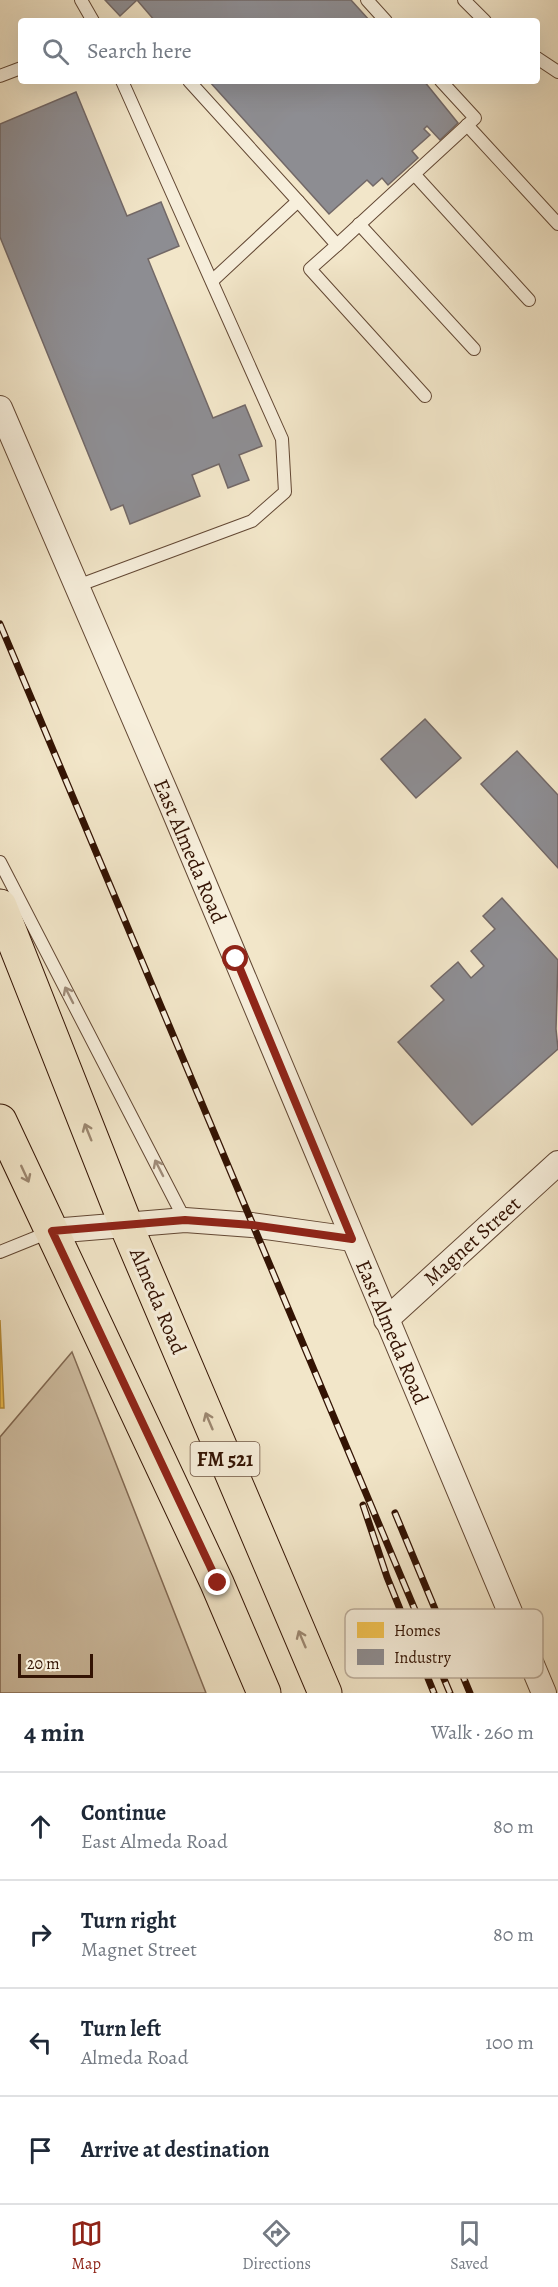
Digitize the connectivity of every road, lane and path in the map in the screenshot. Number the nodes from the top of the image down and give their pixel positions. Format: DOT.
graph roads {
  1 [pos="81,0"];
  2 [pos="367,0"];
  3 [pos="464,0"];
  4 [pos="91,18"];
  5 [pos="383,18"];
  6 [pos="482,18"];
  7 [pos="540,60"];
  8 [pos="18,69"];
  9 [pos="558,72"];
  10 [pos="0,76"];
  11 [pos="123,84"];
  12 [pos="192,84"];
  13 [pos="444,84"];
  14 [pos="468,124"];
  15 [pos="414,174"];
  16 [pos="298,201"];
  17 [pos="359,224"];
  18 [pos="558,224"];
  19 [pos="337,245"];
  20 [pos="212,281"];
  21 [pos="529,300"];
  22 [pos="474,349"];
  23 [pos="425,396"];
  24 [pos="0,408"];
  25 [pos="77,586"];
  26 [pos="0,862"];
  27 [pos="0,906"];
  28 [pos="0,1121"];
  29 [pos="558,1163"];
  30 [pos="185,1220"];
  31 [pos="126,1226"];
  32 [pos="52,1231"];
  33 [pos="352,1239"];
  34 [pos="0,1252"];
  35 [pos="386,1320"];
  36 [pos="508,1609"];
  37 [pos="538,1678"];
  38 [pos="264,1693"];
  39 [pos="325,1693"];
  40 [pos="544,1693"];
  1 -- 4 [label="lane"];
  2 -- 5 [label="lane"];
  3 -- 6 [label="lane"];
  7 -- 9 [label="lane"];
  8 -- 10 [label="lane"];
  11 -- 20 [label="lane"];
  12 -- 16 [label="lane"];
  13 -- 14 [label="lane"];
  14 -- 15 [label="lane"];
  14 -- 18 [label="lane"];
  15 -- 17 [label="lane"];
  15 -- 21 [label="lane"];
  16 -- 19 [label="lane"];
  16 -- 20 [label="lane"];
  17 -- 19 [label="lane"];
  17 -- 22 [label="lane"];
  19 -- 23 [label="lane"];
  20 -- 25 [label="lane"];
  24 -- 25 [label="street, East Almeda Road"];
  25 -- 33 [label="street, East Almeda Road"];
  30 -- 26 [label="lane, one-way"];
  31 -- 27 [label="main road, Almeda Road / FM 521, one-way"];
  28 -- 32 [label="main road, FM 521, one-way"];
  29 -- 35 [label="street, Magnet Street"];
  30 -- 31 [label="street"];
  30 -- 33 [label="street"];
  31 -- 32 [label="street"];
  39 -- 31 [label="main road, Almeda Road / FM 521, one-way"];
  32 -- 34 [label="lane"];
  32 -- 38 [label="main road, FM 521"];
  33 -- 35 [label="street, East Almeda Road"];
  35 -- 36 [label="street, East Almeda Road"];
  37 -- 40 [label="street, East Almeda Road"];
}
